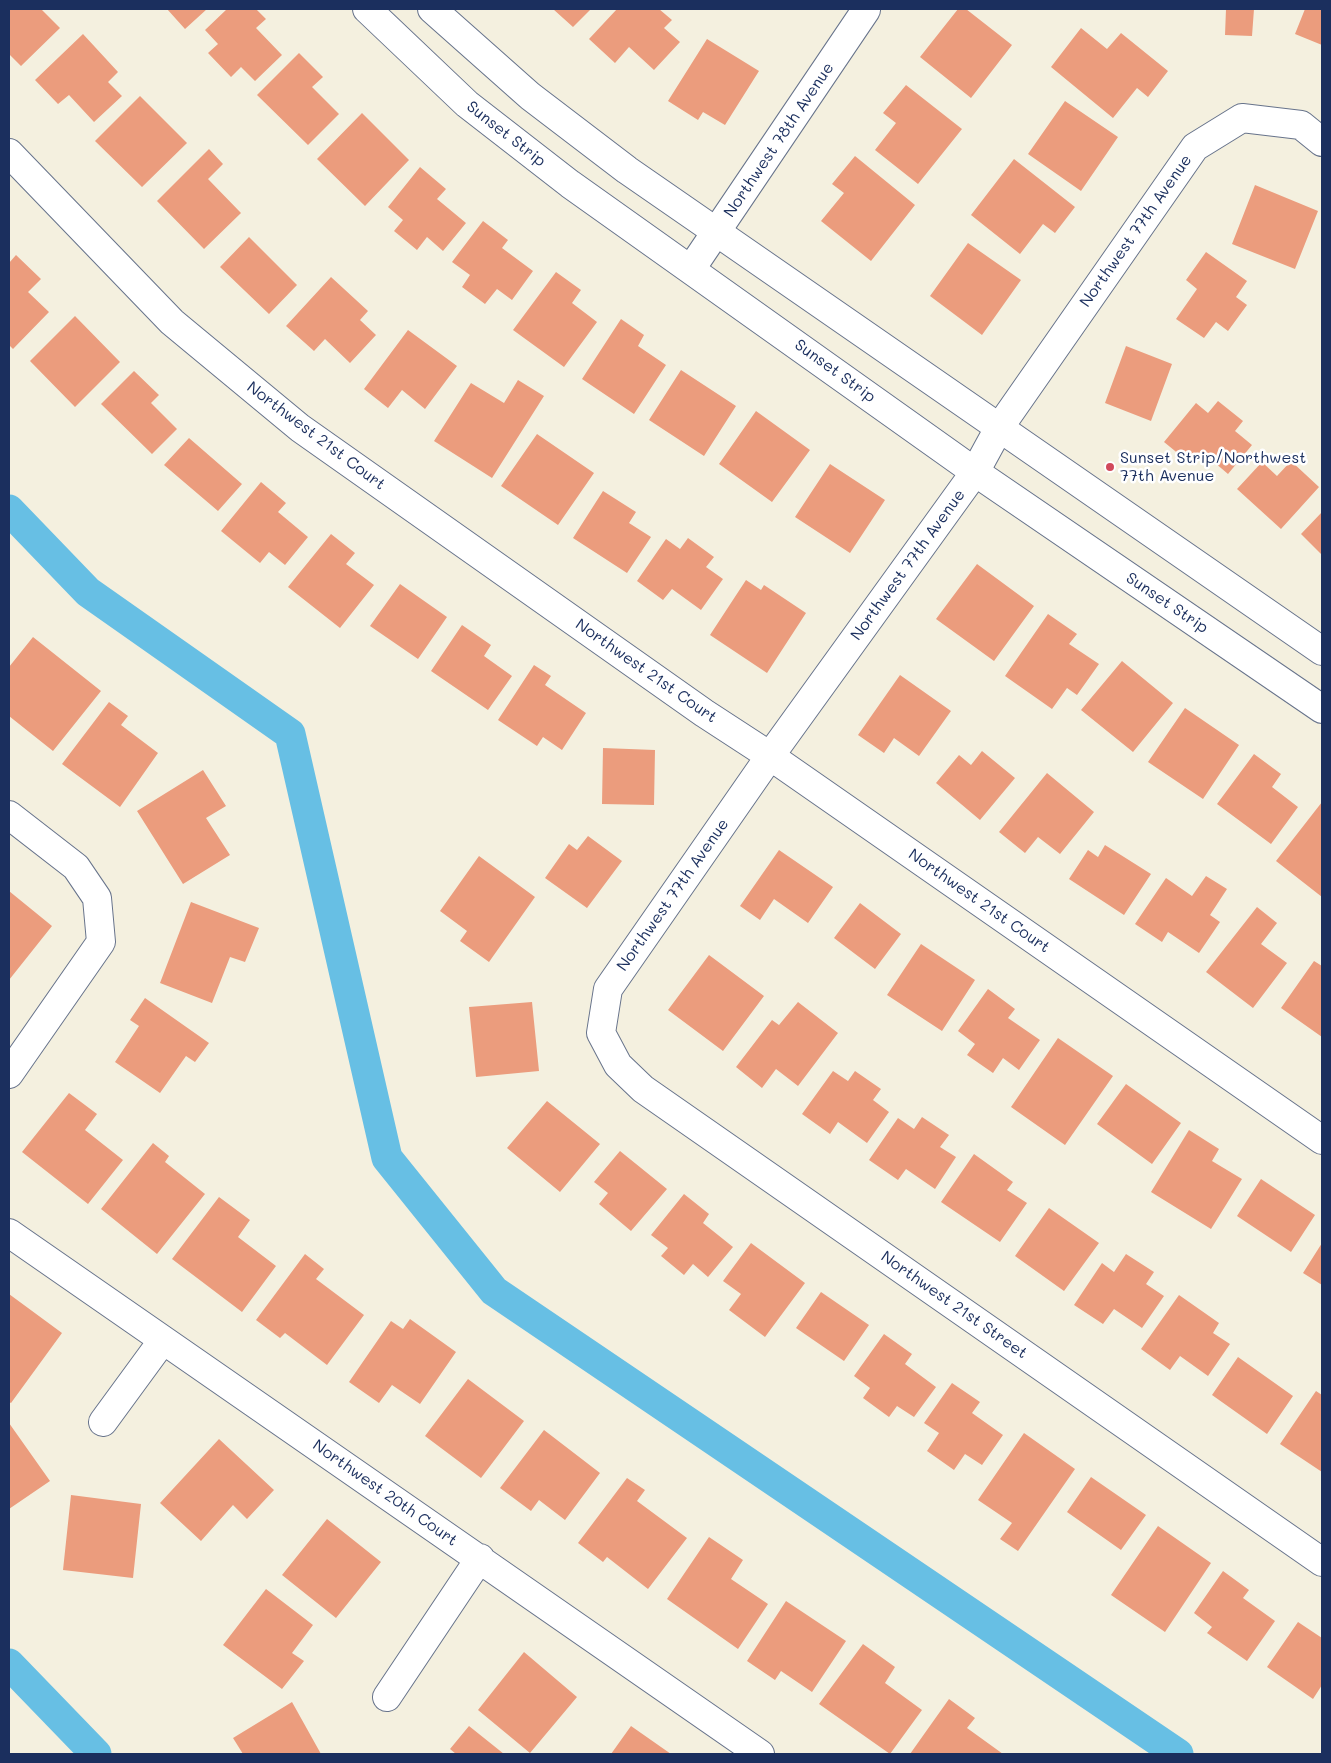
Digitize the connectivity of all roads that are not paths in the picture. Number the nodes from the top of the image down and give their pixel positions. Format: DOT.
graph roads {
  1 [pos="366,9"];
  2 [pos="432,9"];
  3 [pos="866,10"];
  4 [pos="1322,142"];
  5 [pos="9,153"];
  6 [pos="717,232"];
  7 [pos="691,269"];
  8 [pos="999,428"];
  9 [pos="976,472"];
  10 [pos="1322,651"];
  11 [pos="1322,709"];
  12 [pos="770,756"];
  13 [pos="9,814"];
  14 [pos="600,1033"];
  15 [pos="9,1074"];
  16 [pos="1322,1140"];
  17 [pos="9,1233"];
  18 [pos="163,1340"];
  19 [pos="103,1422"];
  20 [pos="480,1558"];
  21 [pos="1322,1562"];
  22 [pos="387,1697"];
  23 [pos="760,1754"];
  1 -- 7 [label="street, Sunset Strip"];
  2 -- 6 [label="street"];
  3 -- 6 [label="street, Northwest 78th Avenue"];
  4 -- 8 [label="street, Northwest 77th Avenue"];
  5 -- 12 [label="street, Northwest 21st Court"];
  6 -- 7 [label="street, Northwest 78th Avenue"];
  6 -- 8 [label="street"];
  7 -- 9 [label="street, Sunset Strip"];
  8 -- 9 [label="street, Northwest 77th Avenue"];
  8 -- 10 [label="street"];
  9 -- 11 [label="street, Sunset Strip"];
  9 -- 12 [label="street, Northwest 77th Avenue"];
  12 -- 14 [label="street, Northwest 77th Avenue"];
  12 -- 16 [label="street, Northwest 21st Court"];
  13 -- 15 [label="street"];
  14 -- 21 [label="street, Northwest 21st Street"];
  17 -- 18 [label="street, Northwest 20th Court"];
  18 -- 19 [label="street"];
  18 -- 20 [label="street, Northwest 20th Court"];
  20 -- 22 [label="street"];
  20 -- 23 [label="street, Northwest 20th Court"];
}
